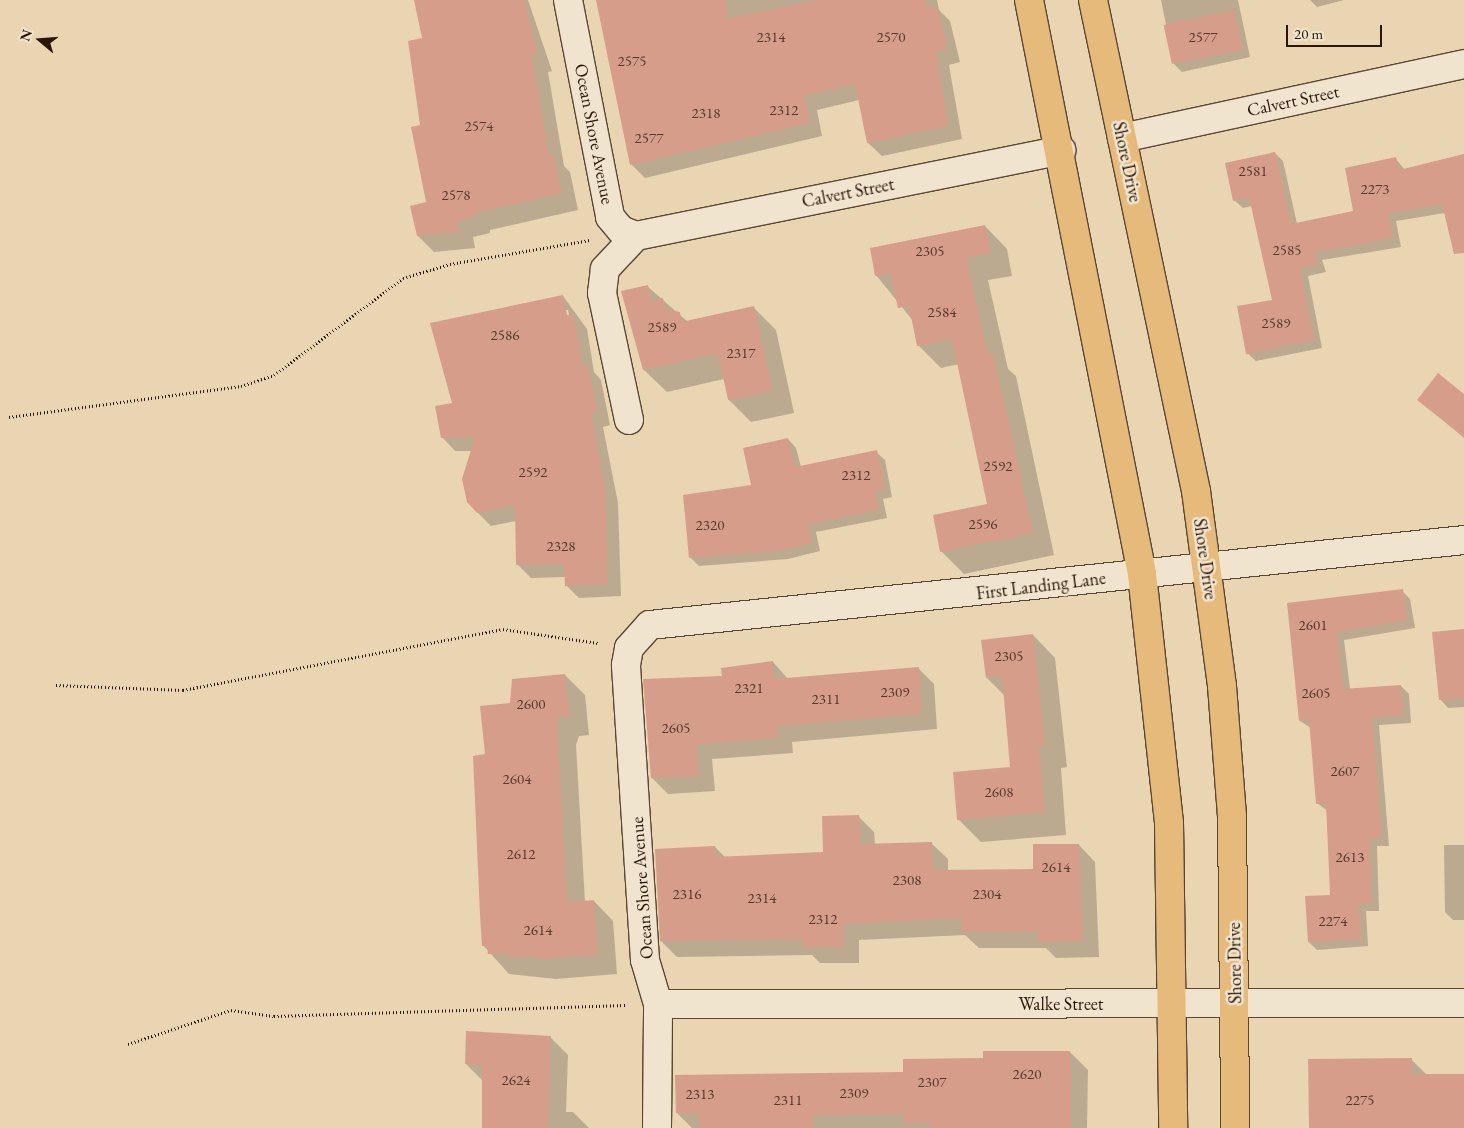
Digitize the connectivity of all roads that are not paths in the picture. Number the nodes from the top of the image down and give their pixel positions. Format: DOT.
graph roads {
  1 [pos="568,0"];
  2 [pos="1029,0"];
  3 [pos="1093,0"];
  4 [pos="1464,64"];
  5 [pos="1122,138"];
  6 [pos="1061,150"];
  7 [pos="636,236"];
  8 [pos="629,420"];
  9 [pos="1464,540"];
  10 [pos="1206,568"];
  11 [pos="1142,574"];
  12 [pos="629,648"];
  13 [pos="1237,1003"];
  14 [pos="1464,1003"];
  15 [pos="658,1004"];
  16 [pos="1173,1004"];
  17 [pos="657,1128"];
  18 [pos="1173,1128"];
  19 [pos="1235,1128"];
  1 -- 7 [label="street, Ocean Shore Avenue"];
  2 -- 6 [label="highway"];
  3 -- 5 [label="highway, Shore Drive"];
  4 -- 5 [label="street, Calvert Street"];
  5 -- 10 [label="highway, Shore Drive"];
  6 -- 7 [label="street, Calvert Street"];
  6 -- 11 [label="highway"];
  7 -- 8 [label="street"];
  9 -- 10 [label="street, First Landing Lane"];
  10 -- 11 [label="street, First Landing Lane"];
  10 -- 13 [label="highway, Shore Drive"];
  11 -- 12 [label="street, First Landing Lane"];
  11 -- 16 [label="highway"];
  12 -- 15 [label="street, Ocean Shore Avenue"];
  13 -- 14 [label="street, Walke Street"];
  13 -- 16 [label="street, Walke Street"];
  13 -- 19 [label="highway, Shore Drive"];
  15 -- 16 [label="street, Walke Street"];
  15 -- 17 [label="street, Ocean Shore Avenue"];
  16 -- 18 [label="highway"];
}
